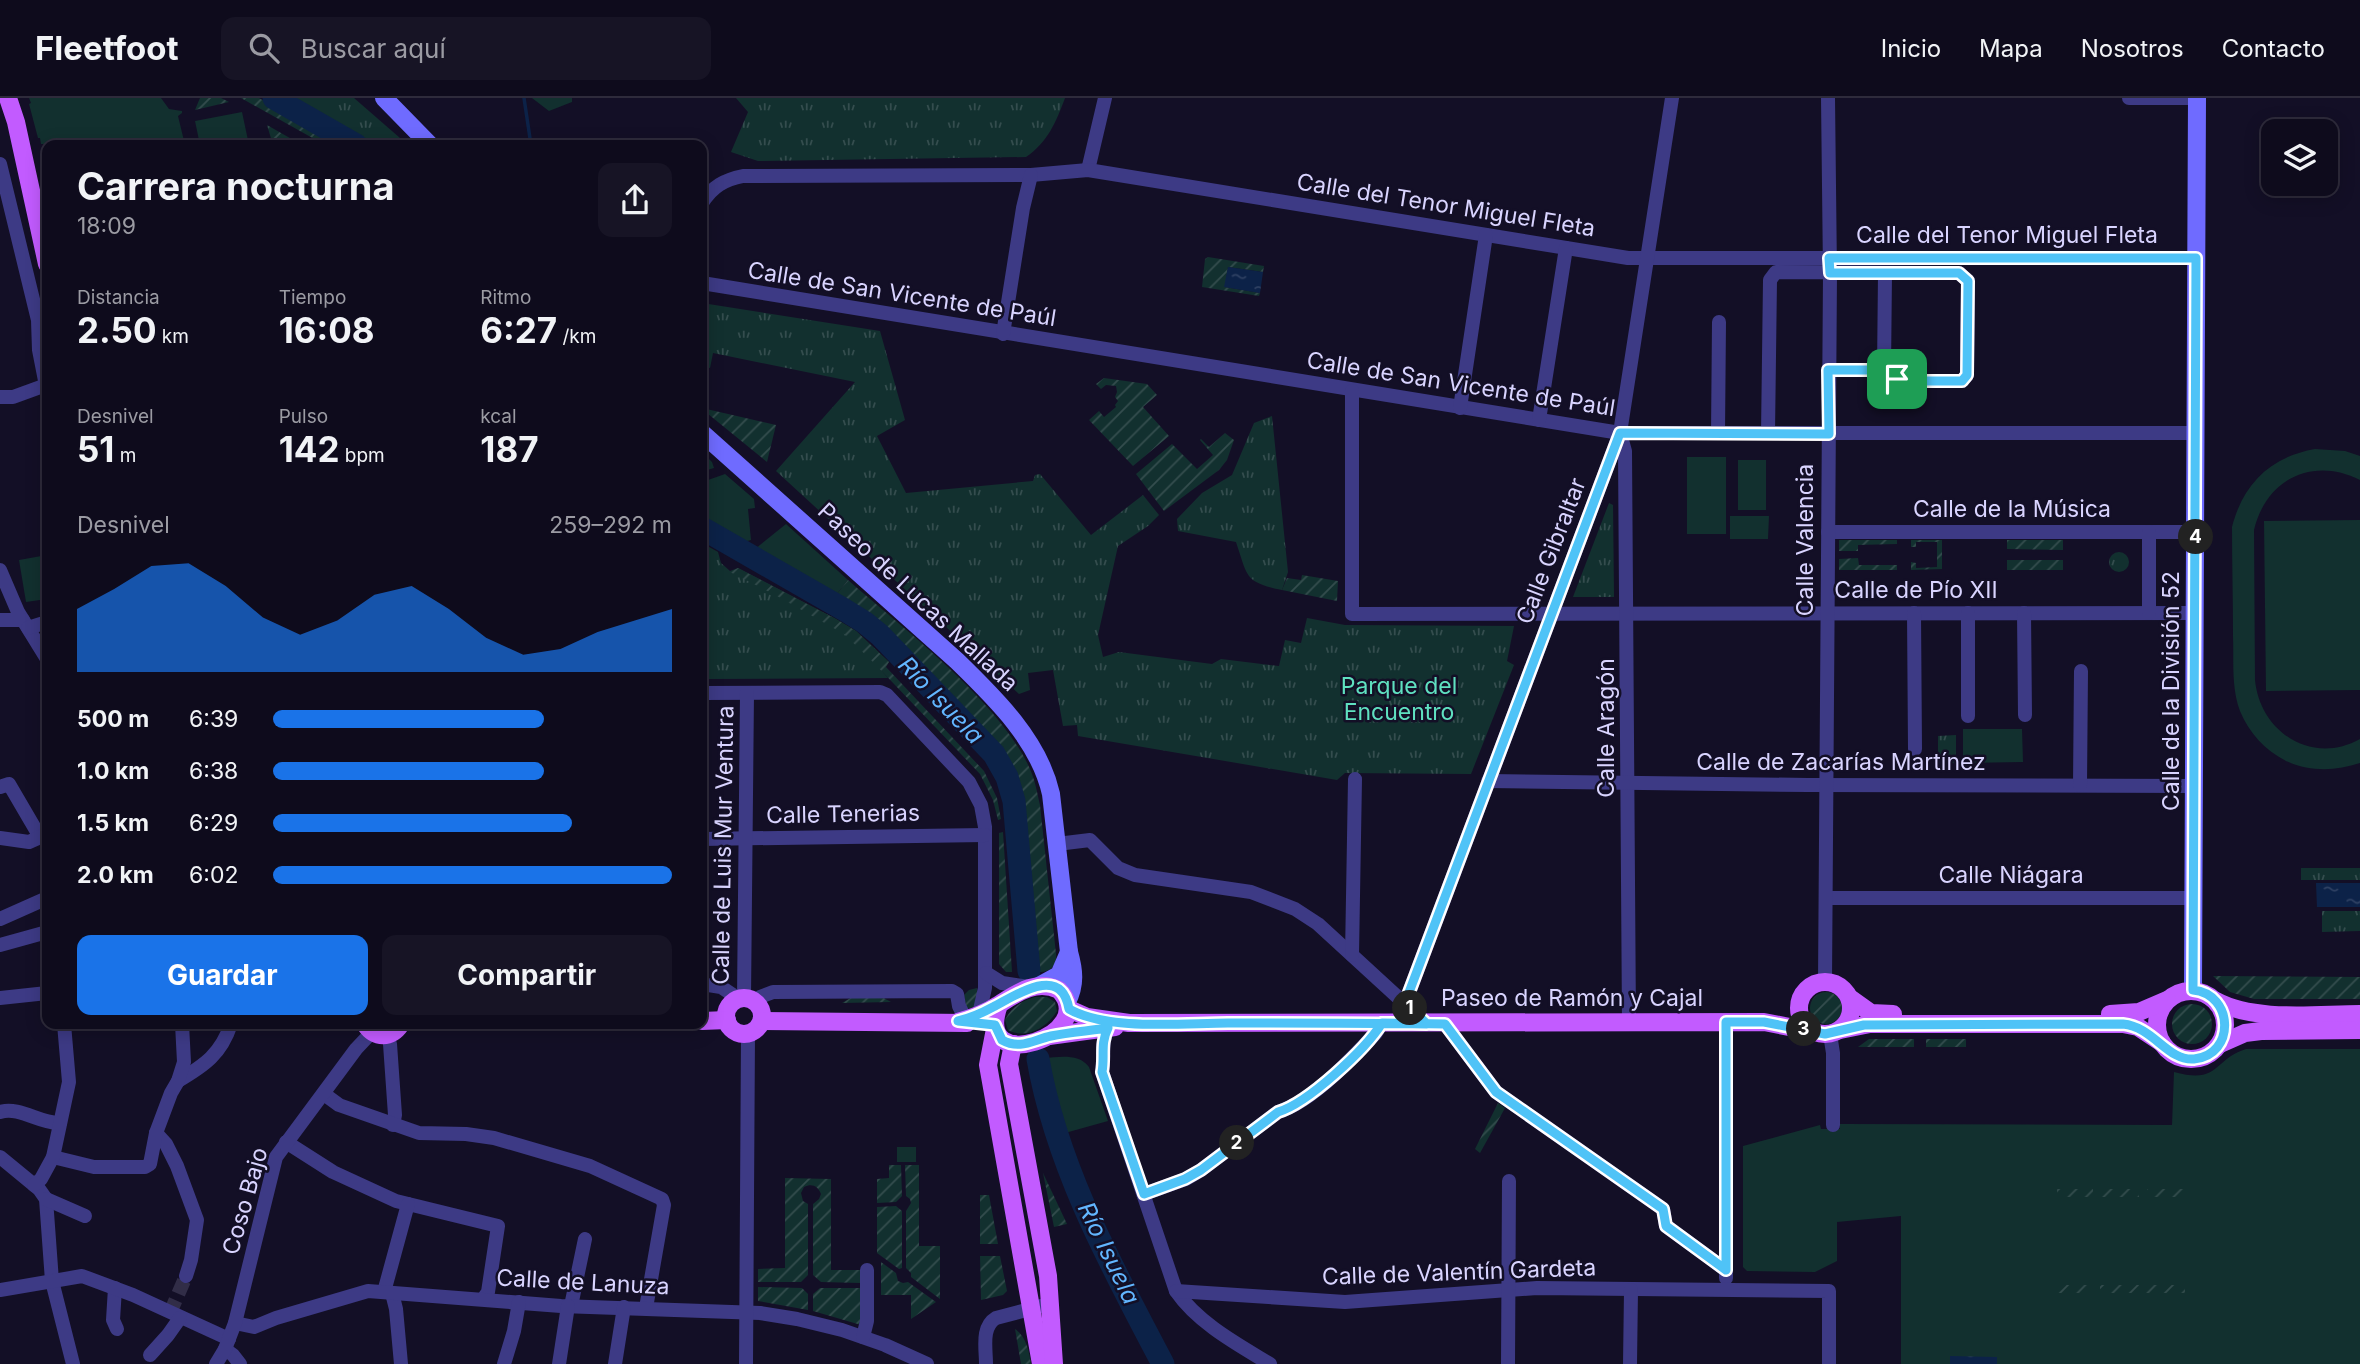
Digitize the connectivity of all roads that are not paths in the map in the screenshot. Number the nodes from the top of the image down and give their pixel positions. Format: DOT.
graph roads {
  1 [pos="8,98"];
  2 [pos="384,98"];
  3 [pos="1105,98"];
  4 [pos="1672,98"];
  5 [pos="1828,98"];
  6 [pos="2129,98"];
  7 [pos="2197,98"];
  8 [pos="425,140"];
  9 [pos="0,164"];
  10 [pos="1088,170"];
  11 [pos="1031,174"];
  12 [pos="707,196"];
  13 [pos="1486,235"];
  14 [pos="42,241"];
  15 [pos="1566,248"];
  16 [pos="1647,258"];
  17 [pos="2196,258"];
  18 [pos="1830,265"];
  19 [pos="1885,273"];
  20 [pos="707,286"];
  21 [pos="1719,322"];
  22 [pos="1003,334"];
  23 [pos="42,366"];
  24 [pos="1828,370"];
  25 [pos="1884,370"];
  26 [pos="42,389"];
  27 [pos="1352,390"];
  28 [pos="0,397"];
  29 [pos="1460,408"];
  30 [pos="1539,420"];
  31 [pos="1620,433"];
  32 [pos="1718,433"];
  33 [pos="1768,433"];
  34 [pos="2196,433"];
  35 [pos="1829,434"];
  36 [pos="707,437"];
  37 [pos="1598,493"];
  38 [pos="1626,493"];
  39 [pos="2148,531"];
  40 [pos="1828,532"];
  41 [pos="2196,532"];
  42 [pos="0,570"];
  43 [pos="1828,613"];
  44 [pos="1914,613"];
  45 [pos="1968,613"];
  46 [pos="2024,613"];
  47 [pos="2149,613"];
  48 [pos="2195,613"];
  49 [pos="1552,615"];
  50 [pos="1628,615"];
  51 [pos="0,620"];
  52 [pos="42,622"];
  53 [pos="26,624"];
  54 [pos="42,651"];
  55 [pos="2081,671"];
  56 [pos="707,693"];
  57 [pos="747,693"];
  58 [pos="2025,715"];
  59 [pos="1968,716"];
  60 [pos="1915,749"];
  61 [pos="1355,779"];
  62 [pos="1488,781"];
  63 [pos="1629,783"];
  64 [pos="4,785"];
  65 [pos="1828,785"];
  66 [pos="2080,785"];
  67 [pos="2195,786"];
  68 [pos="42,833"];
  69 [pos="985,835"];
  70 [pos="42,837"];
  71 [pos="0,838"];
  72 [pos="746,838"];
  73 [pos="707,839"];
  74 [pos="1057,844"];
  75 [pos="1827,898"];
  76 [pos="2194,898"];
  77 [pos="42,901"];
  78 [pos="0,919"];
  79 [pos="42,933"];
  80 [pos="0,945"];
  81 [pos="1069,952"];
  82 [pos="1352,955"];
  83 [pos="986,974"];
  84 [pos="1825,982"];
  85 [pos="707,985"];
  86 [pos="1034,986"];
  87 [pos="2193,990"];
  88 [pos="42,994"];
  89 [pos="0,998"];
  90 [pos="1850,998"];
  91 [pos="746,1000"];
  92 [pos="2167,1000"];
  93 [pos="2216,1001"];
  94 [pos="1405,1003"];
  95 [pos="1799,1003"];
  96 [pos="1000,1004"];
  97 [pos="1068,1005"];
  98 [pos="2360,1014"];
  99 [pos="727,1020"];
  100 [pos="967,1020"];
  101 [pos="707,1021"];
  102 [pos="762,1021"];
  103 [pos="1726,1022"];
  104 [pos="1764,1022"];
  105 [pos="1129,1023"];
  106 [pos="1382,1023"];
  107 [pos="1629,1023"];
  108 [pos="1436,1024"];
  109 [pos="995,1027"];
  110 [pos="1108,1028"];
  111 [pos="64,1029"];
  112 [pos="181,1029"];
  113 [pos="229,1029"];
  114 [pos="367,1029"];
  115 [pos="370,1029"];
  116 [pos="397,1029"];
  117 [pos="2360,1030"];
  118 [pos="1829,1032"];
  119 [pos="747,1034"];
  120 [pos="1048,1036"];
  121 [pos="2162,1043"];
  122 [pos="390,1044"];
  123 [pos="1013,1044"];
  124 [pos="2220,1044"];
  125 [pos="988,1065"];
  126 [pos="178,1081"];
  127 [pos="324,1094"];
  128 [pos="0,1112"];
  129 [pos="60,1123"];
  130 [pos="393,1125"];
  131 [pos="1833,1125"];
  132 [pos="156,1133"];
  133 [pos="286,1142"];
  134 [pos="0,1157"];
  135 [pos="53,1157"];
  136 [pos="1509,1181"];
  137 [pos="39,1191"];
  138 [pos="1144,1194"];
  139 [pos="408,1204"];
  140 [pos="85,1216"];
  141 [pos="584,1239"];
  142 [pos="867,1270"];
  143 [pos="1726,1270"];
  144 [pos="186,1276"];
  145 [pos="52,1281"];
  146 [pos="115,1288"];
  147 [pos="0,1290"];
  148 [pos="1508,1290"];
  149 [pos="1632,1290"];
  150 [pos="1726,1290"];
  151 [pos="1176,1291"];
  152 [pos="388,1292"];
  153 [pos="483,1300"];
  154 [pos="519,1303"];
  155 [pos="1051,1305"];
  156 [pos="570,1306"];
  157 [pos="624,1307"];
  158 [pos="646,1308"];
  159 [pos="1032,1308"];
  160 [pos="746,1313"];
  161 [pos="180,1318"];
  162 [pos="235,1323"];
  163 [pos="117,1329"];
  164 [pos="863,1337"];
  165 [pos="227,1344"];
  166 [pos="150,1355"];
  167 [pos="73,1364"];
  168 [pos="216,1364"];
  169 [pos="240,1364"];
  170 [pos="401,1364"];
  171 [pos="504,1364"];
  172 [pos="559,1364"];
  173 [pos="615,1364"];
  174 [pos="746,1364"];
  175 [pos="927,1364"];
  176 [pos="986,1364"];
  177 [pos="1041,1364"];
  178 [pos="1054,1364"];
  179 [pos="1270,1364"];
  180 [pos="1508,1364"];
  181 [pos="1630,1364"];
  182 [pos="1829,1364"];
  1 -- 14 [label="main road"];
  2 -- 8 [label="main road"];
  3 -- 10 [label="street"];
  4 -- 16 [label="street, Calle Gibraltar"];
  5 -- 18 [label="street, Calle Valencia"];
  6 -- 7 [label="street"];
  7 -- 17 [label="main road, Calle de la División 52"];
  9 -- 23 [label="street"];
  10 -- 11 [label="street, Calle del Tenor Miguel Fleta"];
  10 -- 13 [label="street, Calle del Tenor Miguel Fleta"];
  11 -- 12 [label="street, Calle del Tenor Miguel Fleta"];
  11 -- 22 [label="street"];
  13 -- 15 [label="street, Calle del Tenor Miguel Fleta"];
  13 -- 29 [label="street"];
  15 -- 16 [label="street, Calle del Tenor Miguel Fleta"];
  15 -- 30 [label="street"];
  16 -- 18 [label="street, Calle del Tenor Miguel Fleta"];
  16 -- 31 [label="street, Calle Gibraltar"];
  17 -- 18 [label="street, Calle del Tenor Miguel Fleta"];
  17 -- 34 [label="main road, Calle de la División 52"];
  18 -- 19 [label="street"];
  18 -- 24 [label="street, Calle Valencia"];
  18 -- 33 [label="street"];
  19 -- 25 [label="street"];
  19 -- 25 [label="street"];
  20 -- 22 [label="street, Calle de San Vicente de Paúl"];
  21 -- 32 [label="street"];
  22 -- 27 [label="street, Calle de San Vicente de Paúl"];
  24 -- 25 [label="street"];
  24 -- 35 [label="street, Calle Valencia"];
  26 -- 28 [label="street"];
  27 -- 29 [label="street, Calle de San Vicente de Paúl"];
  27 -- 49 [label="street, Calle de Pío XII"];
  29 -- 30 [label="street, Calle de San Vicente de Paúl"];
  30 -- 31 [label="street, Calle de San Vicente de Paúl"];
  31 -- 32 [label="street, Calle de San Vicente de Paúl"];
  31 -- 37 [label="street, Calle Gibraltar"];
  31 -- 38 [label="street, Calle Aragón"];
  32 -- 33 [label="street, Calle de San Vicente de Paúl"];
  33 -- 35 [label="street, Calle de San Vicente de Paúl"];
  34 -- 35 [label="street, Calle de San Vicente de Paúl"];
  34 -- 41 [label="main road, Calle de la División 52"];
  35 -- 40 [label="street, Calle Valencia"];
  36 -- 74 [label="main road, Paseo de Lucas Mallada"];
  37 -- 38 [label="street"];
  37 -- 49 [label="street, Calle Gibraltar"];
  38 -- 50 [label="street, Calle Aragón"];
  39 -- 40 [label="street, Calle de la Música"];
  39 -- 41 [label="street, Calle de la Música"];
  39 -- 47 [label="street"];
  40 -- 43 [label="street, Calle Valencia"];
  41 -- 48 [label="main road, Calle de la División 52"];
  42 -- 53 [label="street"];
  43 -- 44 [label="street, Calle de Pío XII"];
  43 -- 50 [label="street, Calle de Pío XII"];
  43 -- 65 [label="street, Calle Valencia"];
  44 -- 45 [label="street, Calle de Pío XII"];
  44 -- 60 [label="street"];
  45 -- 46 [label="street, Calle de Pío XII"];
  45 -- 59 [label="street"];
  46 -- 47 [label="street, Calle de Pío XII"];
  46 -- 58 [label="street"];
  47 -- 48 [label="street, Calle de Pío XII"];
  48 -- 67 [label="main road, Calle de la División 52"];
  49 -- 50 [label="street, Calle de Pío XII"];
  49 -- 62 [label="street, Calle Gibraltar"];
  50 -- 63 [label="street, Calle Aragón"];
  51 -- 53 [label="street"];
  52 -- 53 [label="street"];
  53 -- 54 [label="street"];
  55 -- 66 [label="street"];
  56 -- 57 [label="street"];
  57 -- 69 [label="street"];
  57 -- 72 [label="street, Calle de Luis Mur Ventura"];
  61 -- 82 [label="street"];
  62 -- 63 [label="street, Calle de Zacarías Martínez"];
  62 -- 94 [label="street, Calle Gibraltar"];
  63 -- 65 [label="street, Calle de Zacarías Martínez"];
  63 -- 107 [label="street, Calle Aragón"];
  64 -- 68 [label="street"];
  65 -- 66 [label="street, Calle de Zacarías Martínez"];
  65 -- 75 [label="street, Calle Valencia"];
  66 -- 67 [label="street, Calle de Zacarías Martínez"];
  67 -- 76 [label="main road, Calle de la División 52"];
  69 -- 72 [label="street, Calle Tenerias"];
  69 -- 83 [label="street"];
  70 -- 71 [label="street"];
  72 -- 73 [label="street, Calle Tenerias"];
  72 -- 91 [label="street, Calle de Luis Mur Ventura"];
  74 -- 81 [label="main road, Paseo de Lucas Mallada"];
  74 -- 82 [label="street"];
  75 -- 76 [label="street, Calle Niágara"];
  75 -- 84 [label="street, Calle Valencia"];
  76 -- 87 [label="main road, Calle de la División 52"];
  77 -- 78 [label="street"];
  79 -- 80 [label="street"];
  81 -- 86 [label="main road"];
  81 -- 97 [label="main road, Paseo de Lucas Mallada"];
  82 -- 94 [label="street"];
  83 -- 86 [label="street"];
  83 -- 96 [label="street"];
  83 -- 100 [label="street"];
  84 -- 90 [label="main road"];
  84 -- 95 [label="main road"];
  85 -- 91 [label="street"];
  86 -- 96 [label="main road"];
  86 -- 97 [label="main road, Paseo de Ramón y Cajal"];
  87 -- 92 [label="main road"];
  87 -- 93 [label="main road"];
  88 -- 89 [label="street"];
  90 -- 92 [label="main road"];
  90 -- 118 [label="main road"];
  91 -- 99 [label="main road"];
  91 -- 100 [label="street"];
  91 -- 102 [label="main road"];
  92 -- 121 [label="main road"];
  93 -- 98 [label="main road"];
  93 -- 124 [label="main road"];
  94 -- 108 [label="street"];
  95 -- 104 [label="main road, Paseo de Ramón y Cajal"];
  95 -- 118 [label="main road"];
  96 -- 100 [label="main road"];
  96 -- 109 [label="main road"];
  97 -- 105 [label="main road, Paseo de Ramón y Cajal"];
  97 -- 120 [label="main road"];
  99 -- 101 [label="main road"];
  99 -- 119 [label="main road"];
  100 -- 102 [label="main road"];
  100 -- 109 [label="main road"];
  100 -- 125 [label="main road"];
  102 -- 119 [label="main road"];
  103 -- 104 [label="main road, Paseo de Ramón y Cajal"];
  103 -- 107 [label="main road, Paseo de Ramón y Cajal"];
  103 -- 143 [label="street"];
  104 -- 118 [label="main road, Paseo de Ramón y Cajal"];
  105 -- 106 [label="main road, Paseo de Ramón y Cajal"];
  105 -- 110 [label="main road, Paseo de Ramón y Cajal"];
  106 -- 108 [label="main road, Paseo de Ramón y Cajal"];
  106 -- 138 [label="street"];
  107 -- 108 [label="main road, Paseo de Ramón y Cajal"];
  108 -- 143 [label="street"];
  109 -- 123 [label="main road"];
  109 -- 125 [label="main road"];
  110 -- 120 [label="main road, Paseo de Ramón y Cajal"];
  110 -- 138 [label="street"];
  111 -- 129 [label="street"];
  112 -- 126 [label="street"];
  113 -- 126 [label="street"];
  114 -- 127 [label="street, Coso Bajo"];
  115 -- 116 [label="main road"];
  117 -- 124 [label="main road"];
  118 -- 121 [label="main road, Paseo de Ramón y Cajal"];
  118 -- 131 [label="street"];
  119 -- 160 [label="street"];
  120 -- 123 [label="main road, Paseo de Ramón y Cajal"];
  121 -- 124 [label="main road"];
  122 -- 130 [label="street"];
  123 -- 155 [label="main road"];
  125 -- 159 [label="main road"];
  126 -- 132 [label="street"];
  127 -- 130 [label="street"];
  127 -- 133 [label="street, Coso Bajo"];
  128 -- 129 [label="street"];
  129 -- 135 [label="street"];
  130 -- 158 [label="street"];
  132 -- 135 [label="street"];
  132 -- 144 [label="street"];
  133 -- 139 [label="street"];
  133 -- 162 [label="street, Coso Bajo"];
  134 -- 137 [label="street"];
  135 -- 137 [label="street"];
  136 -- 148 [label="street"];
  137 -- 140 [label="street"];
  137 -- 145 [label="street"];
  138 -- 151 [label="street"];
  139 -- 152 [label="street"];
  139 -- 153 [label="street"];
  141 -- 156 [label="street"];
  142 -- 164 [label="street"];
  143 -- 150 [label="street"];
  145 -- 146 [label="street"];
  145 -- 147 [label="street"];
  145 -- 167 [label="street"];
  146 -- 161 [label="street"];
  146 -- 163 [label="street"];
  148 -- 149 [label="street, Calle de Valentín Gardeta"];
  148 -- 151 [label="street, Calle de Valentín Gardeta"];
  148 -- 180 [label="street"];
  149 -- 150 [label="street, Calle de Valentín Gardeta"];
  149 -- 181 [label="street"];
  150 -- 182 [label="street, Calle de Valentín Gardeta"];
  151 -- 179 [label="street"];
  152 -- 153 [label="street, Calle de Lanuza"];
  152 -- 162 [label="street, Calle de Lanuza"];
  152 -- 170 [label="street"];
  153 -- 154 [label="street, Calle de Lanuza"];
  154 -- 156 [label="street, Calle de Lanuza"];
  154 -- 171 [label="street"];
  155 -- 159 [label="street"];
  155 -- 178 [label="main road"];
  156 -- 157 [label="street, Calle de Lanuza"];
  156 -- 172 [label="street"];
  157 -- 158 [label="street, Calle de Lanuza"];
  157 -- 173 [label="street"];
  158 -- 160 [label="street, Calle de Lanuza"];
  159 -- 176 [label="street"];
  159 -- 177 [label="main road"];
  160 -- 164 [label="street, Calle de Lanuza"];
  160 -- 174 [label="street"];
  161 -- 165 [label="street"];
  161 -- 166 [label="street"];
  162 -- 165 [label="street, Coso Bajo"];
  164 -- 175 [label="street, Calle de Lanuza"];
  165 -- 168 [label="street, Coso Bajo"];
  165 -- 169 [label="street"];
}
